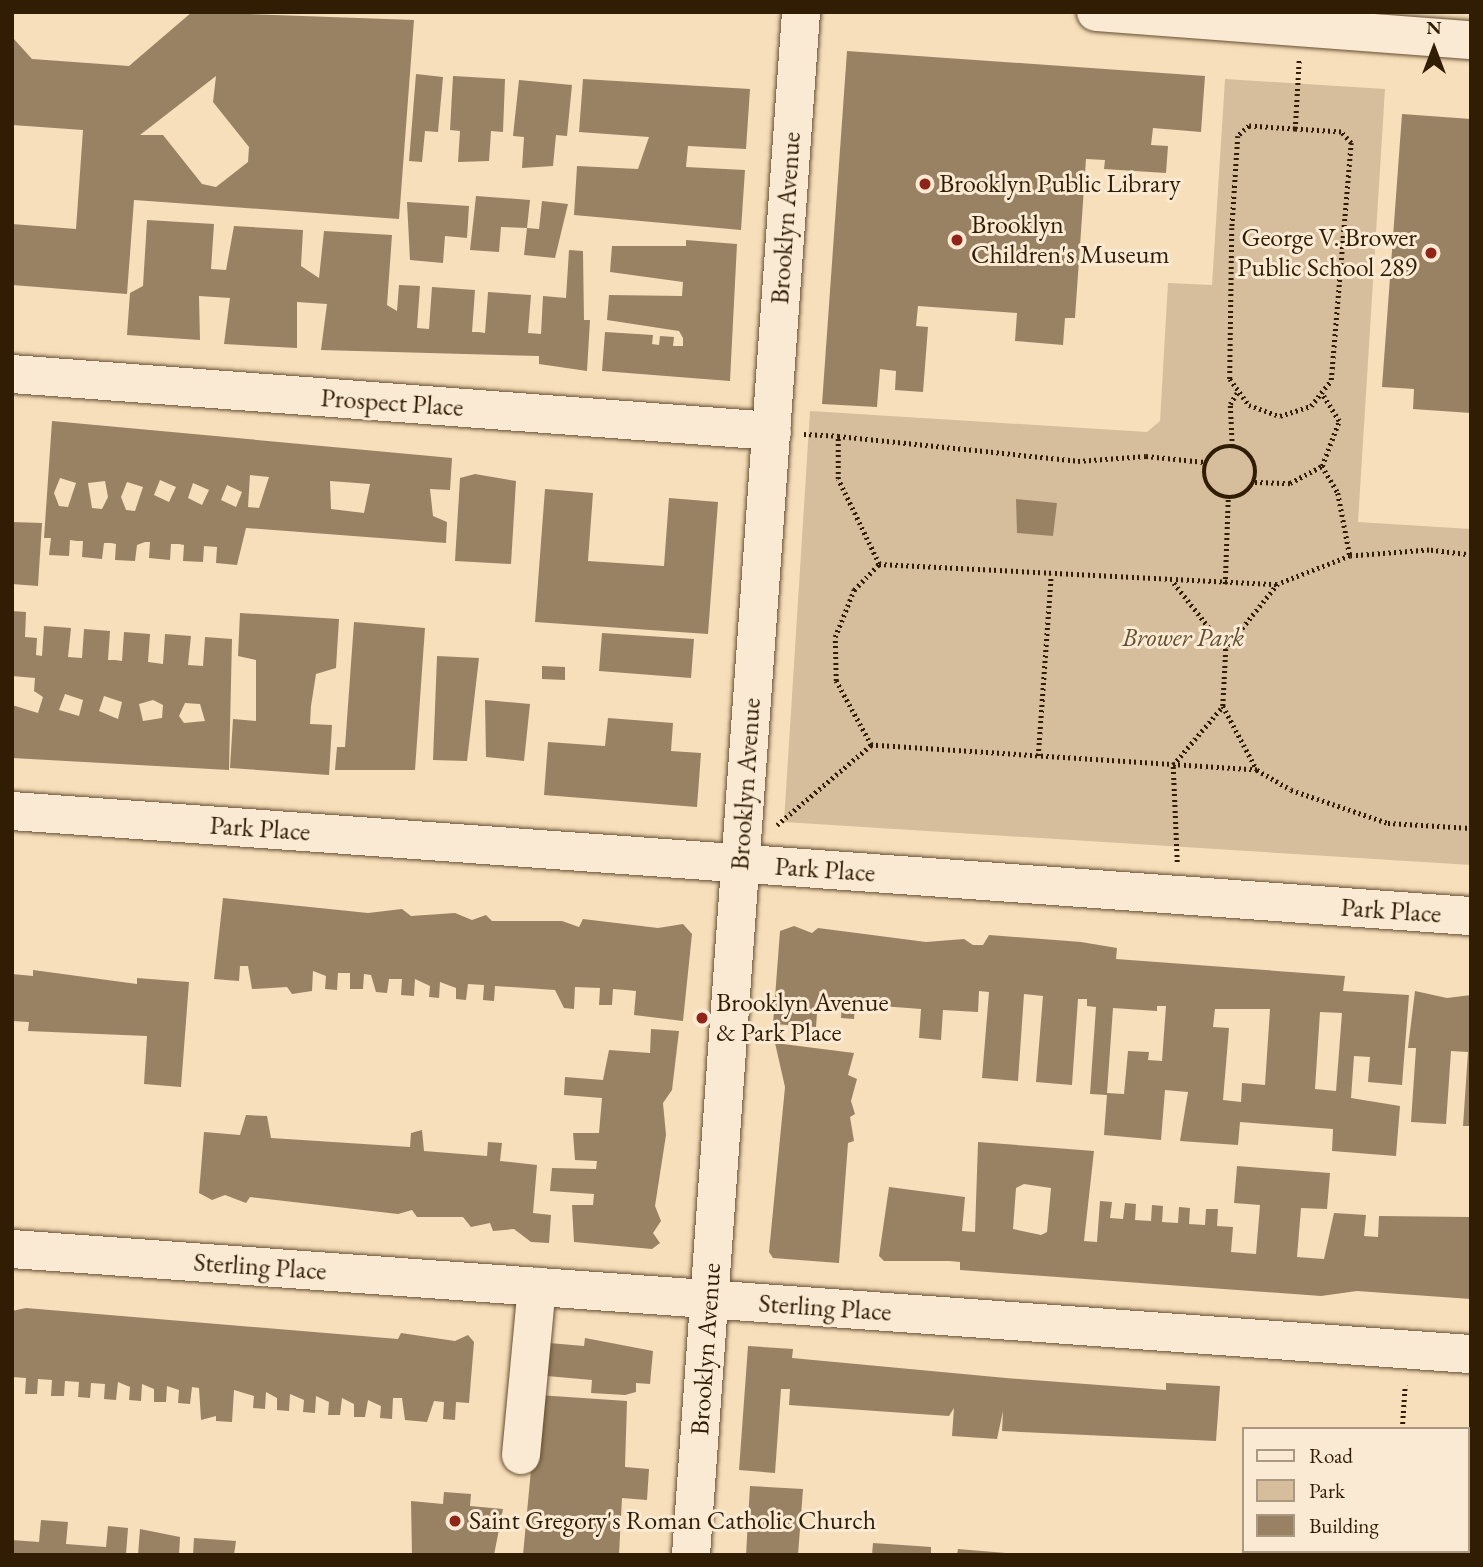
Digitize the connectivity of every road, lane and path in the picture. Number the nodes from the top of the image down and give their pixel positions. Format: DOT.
graph roads {
  1 [pos="801,12"];
  2 [pos="1096,12"];
  3 [pos="1301,28"];
  4 [pos="1471,40"];
  5 [pos="1295,129"];
  6 [pos="12,374"];
  7 [pos="1237,393"];
  8 [pos="1323,395"];
  9 [pos="772,431"];
  10 [pos="1232,446"];
  11 [pos="1205,462"];
  12 [pos="1322,466"];
  13 [pos="1255,482"];
  14 [pos="1228,499"];
  15 [pos="1471,555"];
  16 [pos="1350,556"];
  17 [pos="879,564"];
  18 [pos="1051,574"];
  19 [pos="1174,582"];
  20 [pos="1225,584"];
  21 [pos="1278,584"];
  22 [pos="1226,649"];
  23 [pos="1223,706"];
  24 [pos="871,746"];
  25 [pos="1038,756"];
  26 [pos="1173,765"];
  27 [pos="1257,770"];
  28 [pos="12,811"];
  29 [pos="776,825"];
  30 [pos="1471,828"];
  31 [pos="740,864"];
  32 [pos="1174,895"];
  33 [pos="1471,916"];
  34 [pos="12,1249"];
  35 [pos="537,1287"];
  36 [pos="710,1300"];
  37 [pos="1471,1354"];
  38 [pos="1405,1385"];
  39 [pos="1402,1427"];
  40 [pos="521,1455"];
  41 [pos="691,1555"];
  1 -- 9 [label="street, Brooklyn Avenue"];
  2 -- 3 [label="street"];
  3 -- 4 [label="street"];
  3 -- 5 [label="path"];
  5 -- 7 [label="path"];
  5 -- 8 [label="path"];
  6 -- 9 [label="street, Prospect Place"];
  7 -- 8 [label="path"];
  7 -- 10 [label="path"];
  8 -- 12 [label="path"];
  9 -- 31 [label="street, Brooklyn Avenue"];
  10 -- 11 [label="path"];
  10 -- 13 [label="path"];
  11 -- 14 [label="path"];
  11 -- 17 [label="path"];
  12 -- 13 [label="path"];
  12 -- 16 [label="path"];
  13 -- 14 [label="path"];
  14 -- 20 [label="path"];
  15 -- 16 [label="path"];
  16 -- 21 [label="path"];
  17 -- 18 [label="path"];
  17 -- 24 [label="path"];
  18 -- 19 [label="path"];
  18 -- 25 [label="path"];
  19 -- 20 [label="path"];
  19 -- 22 [label="path"];
  20 -- 21 [label="path"];
  21 -- 22 [label="path"];
  22 -- 23 [label="path"];
  23 -- 26 [label="path"];
  23 -- 27 [label="path"];
  24 -- 25 [label="path"];
  24 -- 29 [label="path"];
  25 -- 26 [label="path"];
  26 -- 27 [label="path"];
  26 -- 32 [label="path"];
  27 -- 30 [label="path"];
  28 -- 31 [label="street, Park Place"];
  31 -- 32 [label="street, Park Place"];
  31 -- 36 [label="street, Brooklyn Avenue"];
  32 -- 33 [label="street, Park Place"];
  34 -- 35 [label="street, Sterling Place"];
  35 -- 36 [label="street, Sterling Place"];
  35 -- 40 [label="street"];
  36 -- 37 [label="street, Sterling Place"];
  36 -- 41 [label="street, Brooklyn Avenue"];
  38 -- 39 [label="path"];
}
